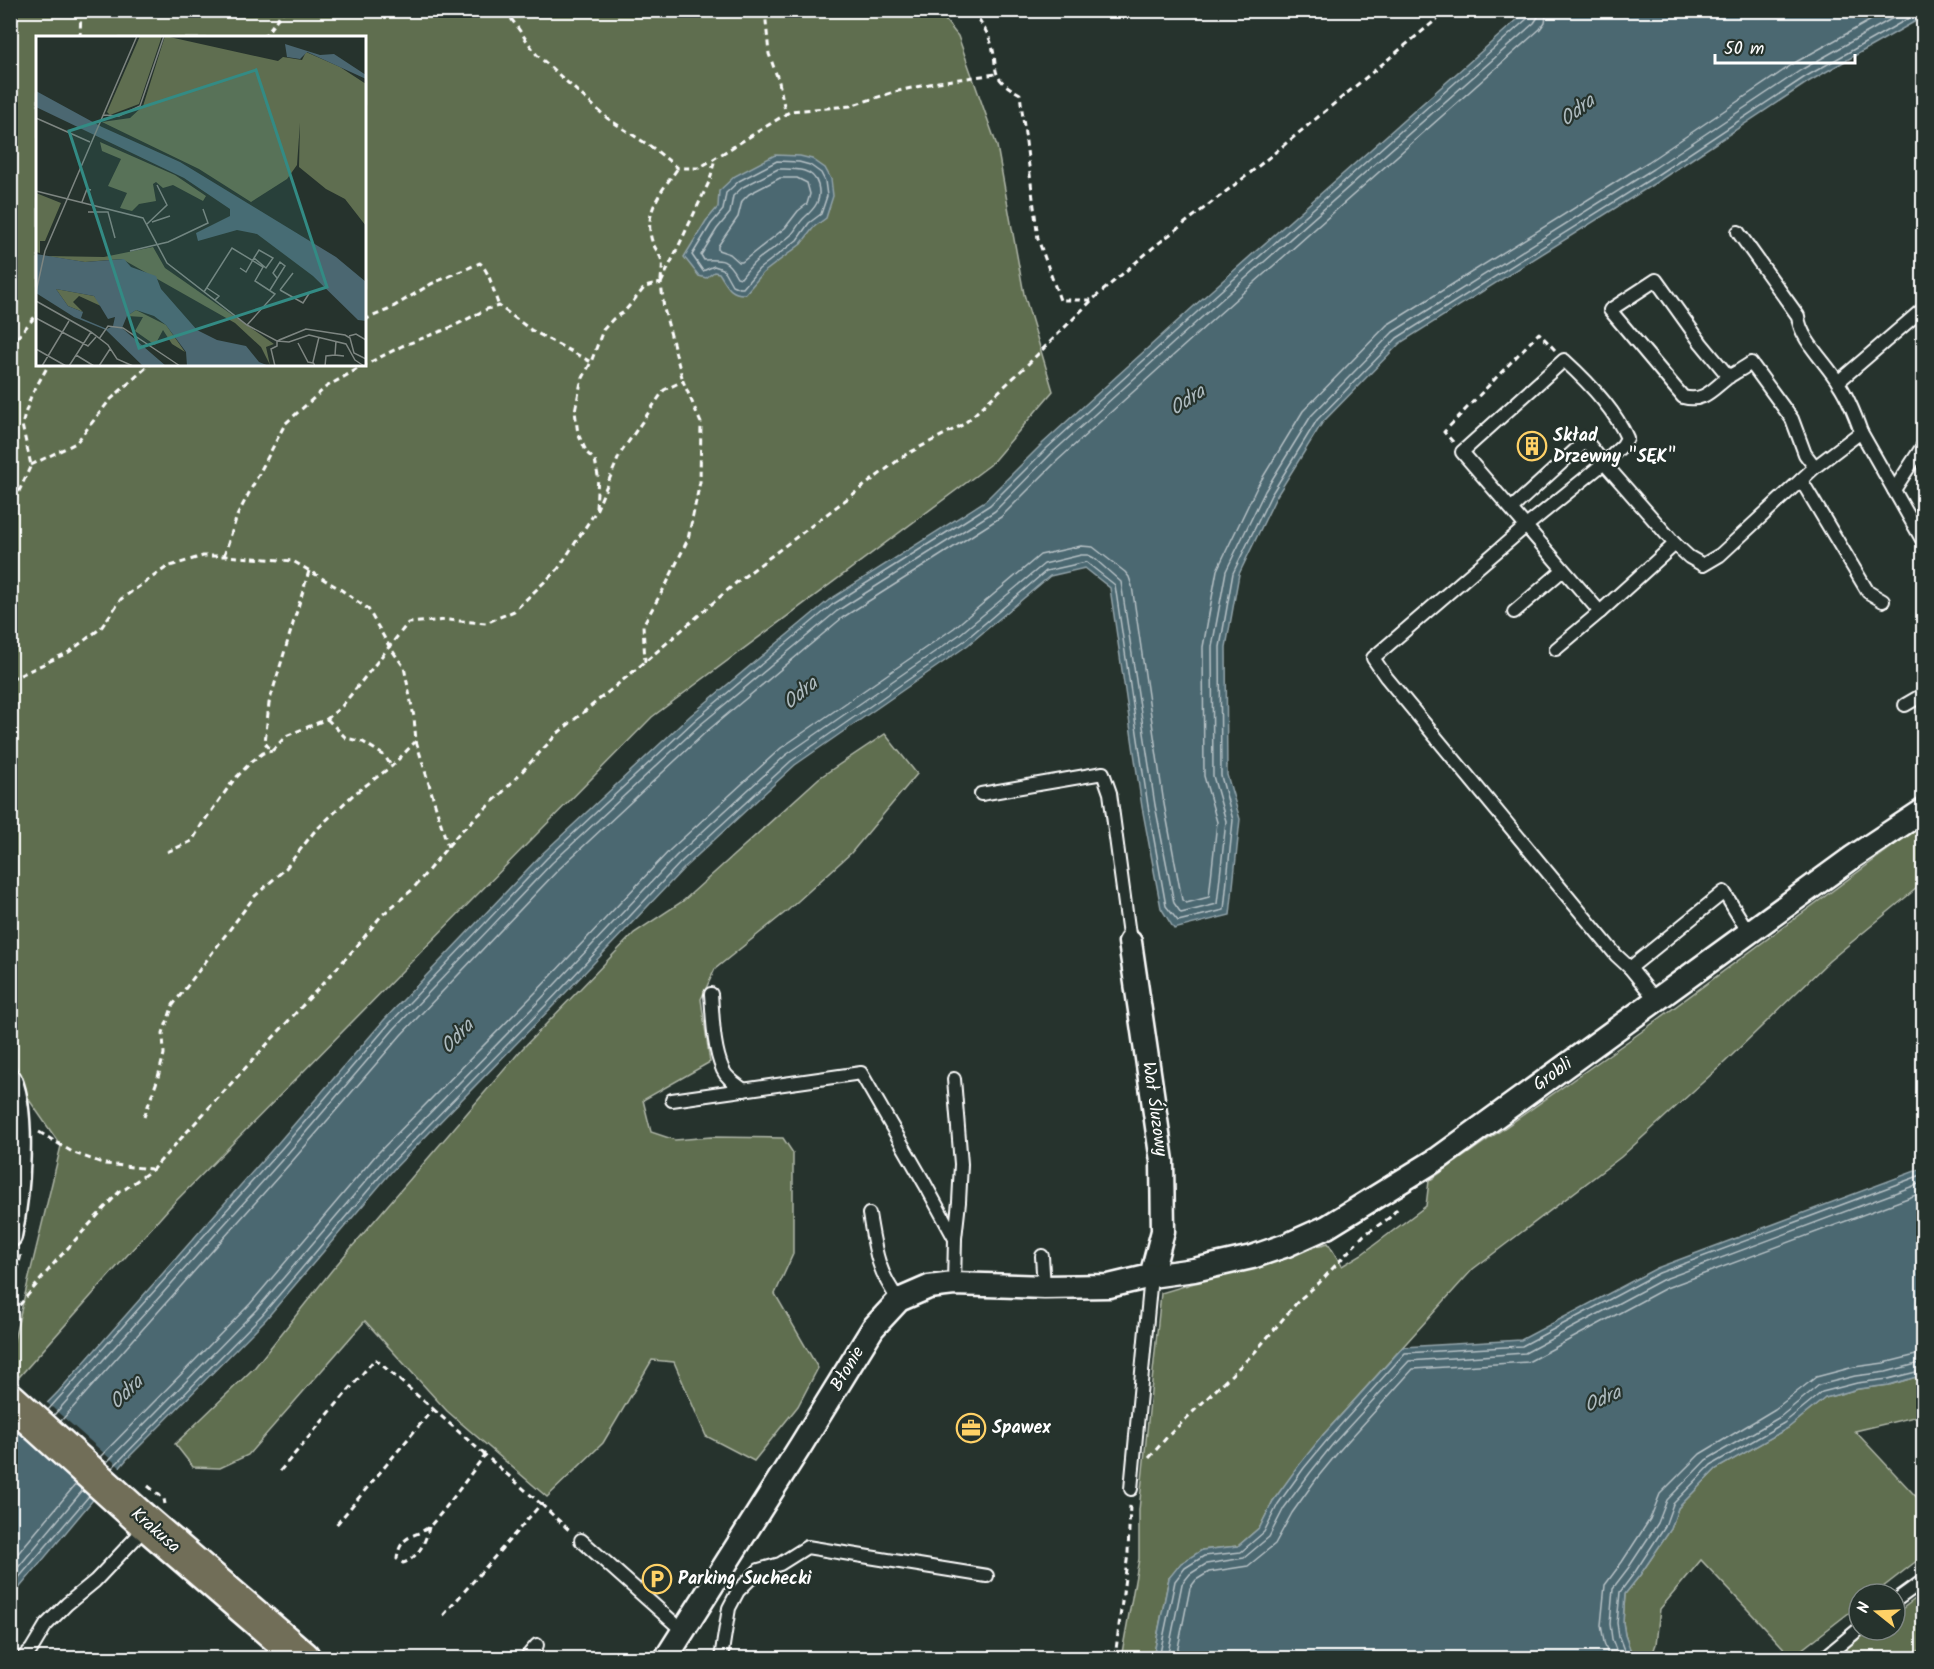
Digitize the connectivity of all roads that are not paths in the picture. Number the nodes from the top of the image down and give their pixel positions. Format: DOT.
graph roads {
  1 [pos="1738,232"];
  2 [pos="1923,308"];
  3 [pos="1729,377"];
  4 [pos="1838,382"];
  5 [pos="1861,432"];
  6 [pos="1923,444"];
  7 [pos="1604,463"];
  8 [pos="1815,467"];
  9 [pos="1801,480"];
  10 [pos="1894,490"];
  11 [pos="1511,508"];
  12 [pos="1525,527"];
  13 [pos="1923,543"];
  14 [pos="1675,544"];
  15 [pos="1563,570"];
  16 [pos="1883,602"];
  17 [pos="1514,612"];
  18 [pos="1600,612"];
  19 [pos="1556,649"];
  20 [pos="1923,694"];
  21 [pos="1905,705"];
  22 [pos="981,794"];
  23 [pos="1923,810"];
  24 [pos="1749,933"];
  25 [pos="1130,942"];
  26 [pos="1630,968"];
  27 [pos="711,994"];
  28 [pos="1656,999"];
  29 [pos="954,1079"];
  30 [pos="10,1080"];
  31 [pos="744,1090"];
  32 [pos="672,1100"];
  33 [pos="869,1214"];
  34 [pos="12,1230"];
  35 [pos="955,1239"];
  36 [pos="1042,1256"];
  37 [pos="1150,1276"];
  38 [pos="954,1284"];
  39 [pos="1044,1287"];
  40 [pos="899,1300"];
  41 [pos="10,1400"];
  42 [pos="1131,1489"];
  43 [pos="150,1513"];
  44 [pos="581,1540"];
  45 [pos="987,1576"];
  46 [pos="661,1578"];
  47 [pos="1923,1580"];
  48 [pos="640,1592"];
  49 [pos="1907,1592"];
  50 [pos="683,1631"];
  51 [pos="1847,1639"];
  52 [pos="537,1645"];
  53 [pos="22,1659"];
  54 [pos="303,1659"];
  55 [pos="526,1659"];
  56 [pos="666,1659"];
  57 [pos="721,1659"];
  58 [pos="1824,1659"];
  1 -- 4 [label="lane"];
  2 -- 4 [label="lane"];
  3 -- 3 [label="lane"];
  3 -- 8 [label="lane"];
  4 -- 5 [label="lane"];
  5 -- 8 [label="lane"];
  5 -- 10 [label="lane"];
  6 -- 10 [label="lane"];
  7 -- 11 [label="lane"];
  7 -- 11 [label="lane"];
  7 -- 12 [label="lane"];
  7 -- 14 [label="lane"];
  8 -- 9 [label="lane"];
  9 -- 14 [label="lane"];
  9 -- 16 [label="lane"];
  10 -- 13 [label="lane"];
  11 -- 12 [label="lane"];
  12 -- 15 [label="lane"];
  12 -- 26 [label="lane"];
  14 -- 18 [label="lane"];
  15 -- 17 [label="lane"];
  15 -- 18 [label="lane"];
  18 -- 19 [label="lane"];
  20 -- 21 [label="lane"];
  22 -- 25 [label="lane"];
  23 -- 24 [label="street, Grobli"];
  24 -- 26 [label="lane"];
  24 -- 28 [label="street, Grobli"];
  25 -- 37 [label="street, Wał Śluzowy"];
  26 -- 28 [label="lane"];
  27 -- 31 [label="lane"];
  28 -- 37 [label="street, Grobli"];
  29 -- 35 [label="lane"];
  30 -- 34 [label="street"];
  31 -- 32 [label="lane"];
  31 -- 35 [label="lane"];
  33 -- 40 [label="lane"];
  35 -- 38 [label="lane"];
  36 -- 39 [label="lane"];
  37 -- 39 [label="street, Błonie"];
  37 -- 42 [label="lane"];
  38 -- 39 [label="street, Błonie"];
  38 -- 40 [label="street, Błonie"];
  40 -- 50 [label="street, Błonie"];
  41 -- 43 [label="main road, Krakusa"];
  43 -- 53 [label="lane"];
  43 -- 54 [label="main road, Krakusa"];
  44 -- 48 [label="lane"];
  45 -- 57 [label="lane"];
  46 -- 48 [label="lane"];
  47 -- 49 [label="lane"];
  48 -- 50 [label="lane"];
  50 -- 56 [label="street, Błonie"];
  51 -- 58 [label="lane"];
  52 -- 55 [label="lane"];
}
